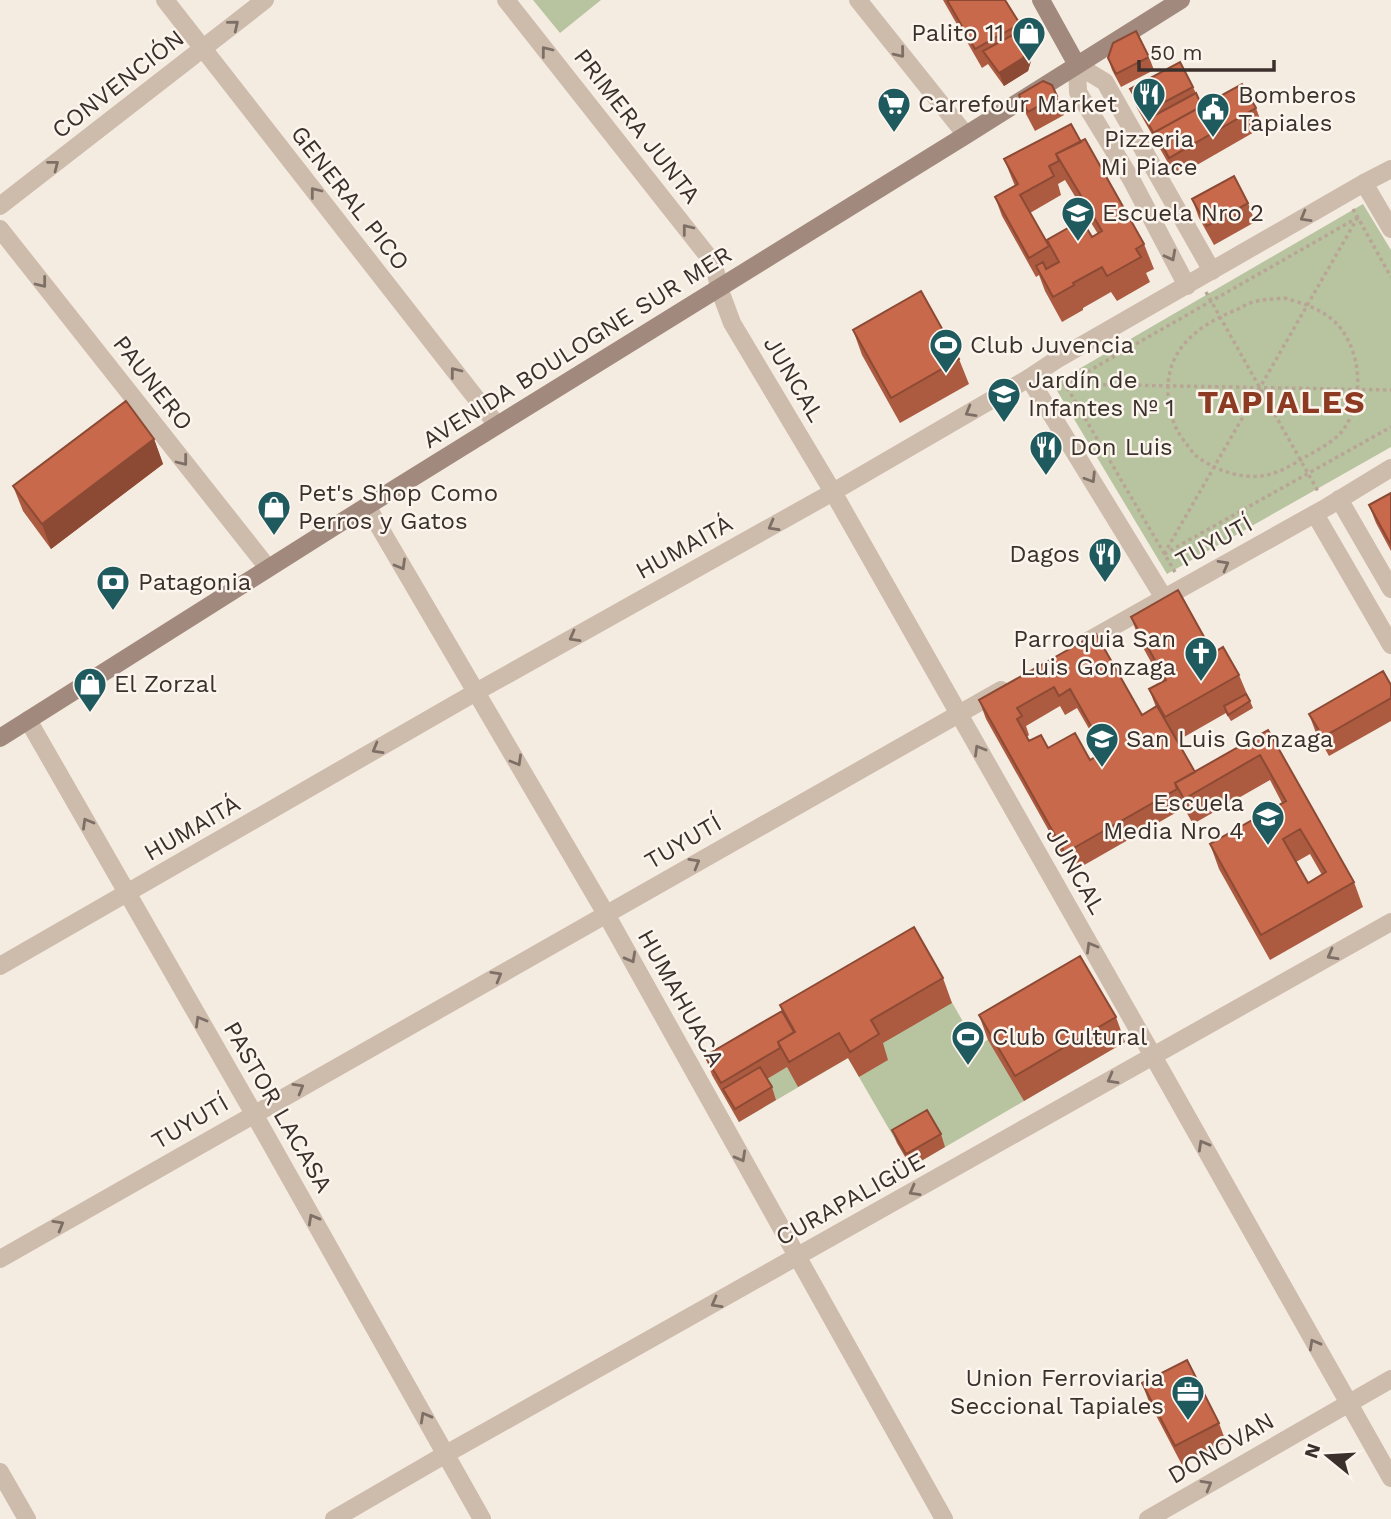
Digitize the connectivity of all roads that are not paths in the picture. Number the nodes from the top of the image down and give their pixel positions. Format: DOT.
graph roads {
  1 [pos="165,0"];
  2 [pos="265,0"];
  3 [pos="506,0"];
  4 [pos="858,0"];
  5 [pos="1041,0"];
  6 [pos="1181,0"];
  7 [pos="203,49"];
  8 [pos="1077,65"];
  9 [pos="966,135"];
  10 [pos="1154,169"];
  11 [pos="1391,169"];
  12 [pos="1131,179"];
  13 [pos="1364,183"];
  14 [pos="0,206"];
  15 [pos="0,229"];
  16 [pos="1391,229"];
  17 [pos="1199,279"];
  18 [pos="719,288"];
  19 [pos="1029,378"];
  20 [pos="497,425"];
  21 [pos="1391,468"];
  22 [pos="833,492"];
  23 [pos="367,506"];
  24 [pos="1327,507"];
  25 [pos="268,568"];
  26 [pos="1391,589"];
  27 [pos="1164,598"];
  28 [pos="1391,645"];
  29 [pos="1067,652"];
  30 [pos="1019,680"];
  31 [pos="476,692"];
  32 [pos="958,713"];
  33 [pos="28,720"];
  34 [pos="0,738"];
  35 [pos="128,894"];
  36 [pos="606,914"];
  37 [pos="1391,922"];
  38 [pos="0,966"];
  39 [pos="1153,1056"];
  40 [pos="254,1114"];
  41 [pos="797,1257"];
  42 [pos="0,1259"];
  43 [pos="1391,1378"];
  44 [pos="1348,1403"];
  45 [pos="446,1454"];
  46 [pos="0,1472"];
  47 [pos="1391,1479"];
  48 [pos="27,1519"];
  49 [pos="334,1519"];
  50 [pos="482,1519"];
  51 [pos="944,1519"];
  52 [pos="1148,1519"];
  1 -- 7 [label="street, GENERAL PICO"];
  7 -- 2 [label="street, CONVENCIÓN, one-way"];
  18 -- 3 [label="street, PRIMERA JUNTA, one-way"];
  4 -- 9 [label="street, one-way"];
  5 -- 8 [label="main road"];
  6 -- 8 [label="main road, AVENIDA BOULOGNE SUR MER"];
  14 -- 7 [label="street, CONVENCIÓN, one-way"];
  20 -- 7 [label="street, GENERAL PICO, one-way"];
  8 -- 9 [label="main road, AVENIDA BOULOGNE SUR MER"];
  8 -- 10 [label="street"];
  8 -- 12 [label="street"];
  9 -- 18 [label="main road, AVENIDA BOULOGNE SUR MER"];
  10 -- 12 [label="street"];
  10 -- 17 [label="street"];
  11 -- 13 [label="street, HUMAITÁ"];
  12 -- 17 [label="street, one-way"];
  13 -- 16 [label="street"];
  13 -- 17 [label="street, HUMAITÁ, one-way"];
  15 -- 25 [label="street, PAUNERO, one-way"];
  17 -- 19 [label="street, HUMAITÁ"];
  18 -- 20 [label="main road, AVENIDA BOULOGNE SUR MER"];
  18 -- 22 [label="street, JUNCAL"];
  19 -- 22 [label="street, HUMAITÁ, one-way"];
  19 -- 27 [label="street, one-way"];
  20 -- 23 [label="main road, AVENIDA BOULOGNE SUR MER"];
  21 -- 24 [label="street, TUYUTÍ"];
  22 -- 31 [label="street, HUMAITÁ, one-way"];
  22 -- 32 [label="street, JUNCAL"];
  23 -- 25 [label="main road, AVENIDA BOULOGNE SUR MER"];
  23 -- 31 [label="street, HUMAHUACA, one-way"];
  24 -- 26 [label="street"];
  27 -- 24 [label="street, TUYUTÍ, one-way"];
  24 -- 28 [label="street"];
  25 -- 33 [label="main road, AVENIDA BOULOGNE SUR MER"];
  27 -- 29 [label="street, TUYUTÍ"];
  30 -- 32 [label="street, TUYUTÍ"];
  31 -- 35 [label="street, HUMAITÁ, one-way"];
  31 -- 36 [label="street, HUMAHUACA, one-way"];
  36 -- 32 [label="street, TUYUTÍ, one-way"];
  39 -- 32 [label="street, JUNCAL, one-way"];
  33 -- 34 [label="main road, AVENIDA BOULOGNE SUR MER"];
  35 -- 33 [label="street, PASTOR LACASA, one-way"];
  35 -- 38 [label="street, HUMAITÁ"];
  40 -- 35 [label="street, PASTOR LACASA, one-way"];
  40 -- 36 [label="street, TUYUTÍ, one-way"];
  36 -- 41 [label="street, HUMAHUACA, one-way"];
  37 -- 39 [label="street, CURAPALIGÜE, one-way"];
  39 -- 41 [label="street, CURAPALIGÜE, one-way"];
  44 -- 39 [label="street, JUNCAL, one-way"];
  42 -- 40 [label="street, TUYUTÍ, one-way"];
  45 -- 40 [label="street, PASTOR LACASA, one-way"];
  41 -- 45 [label="street, CURAPALIGÜE, one-way"];
  41 -- 51 [label="street, HUMAHUACA"];
  43 -- 44 [label="street, DONOVAN"];
  44 -- 47 [label="street, JUNCAL"];
  52 -- 44 [label="street, DONOVAN, one-way"];
  45 -- 49 [label="street, CURAPALIGÜE"];
  45 -- 50 [label="street, PASTOR LACASA"];
  46 -- 48 [label="street"];
}
